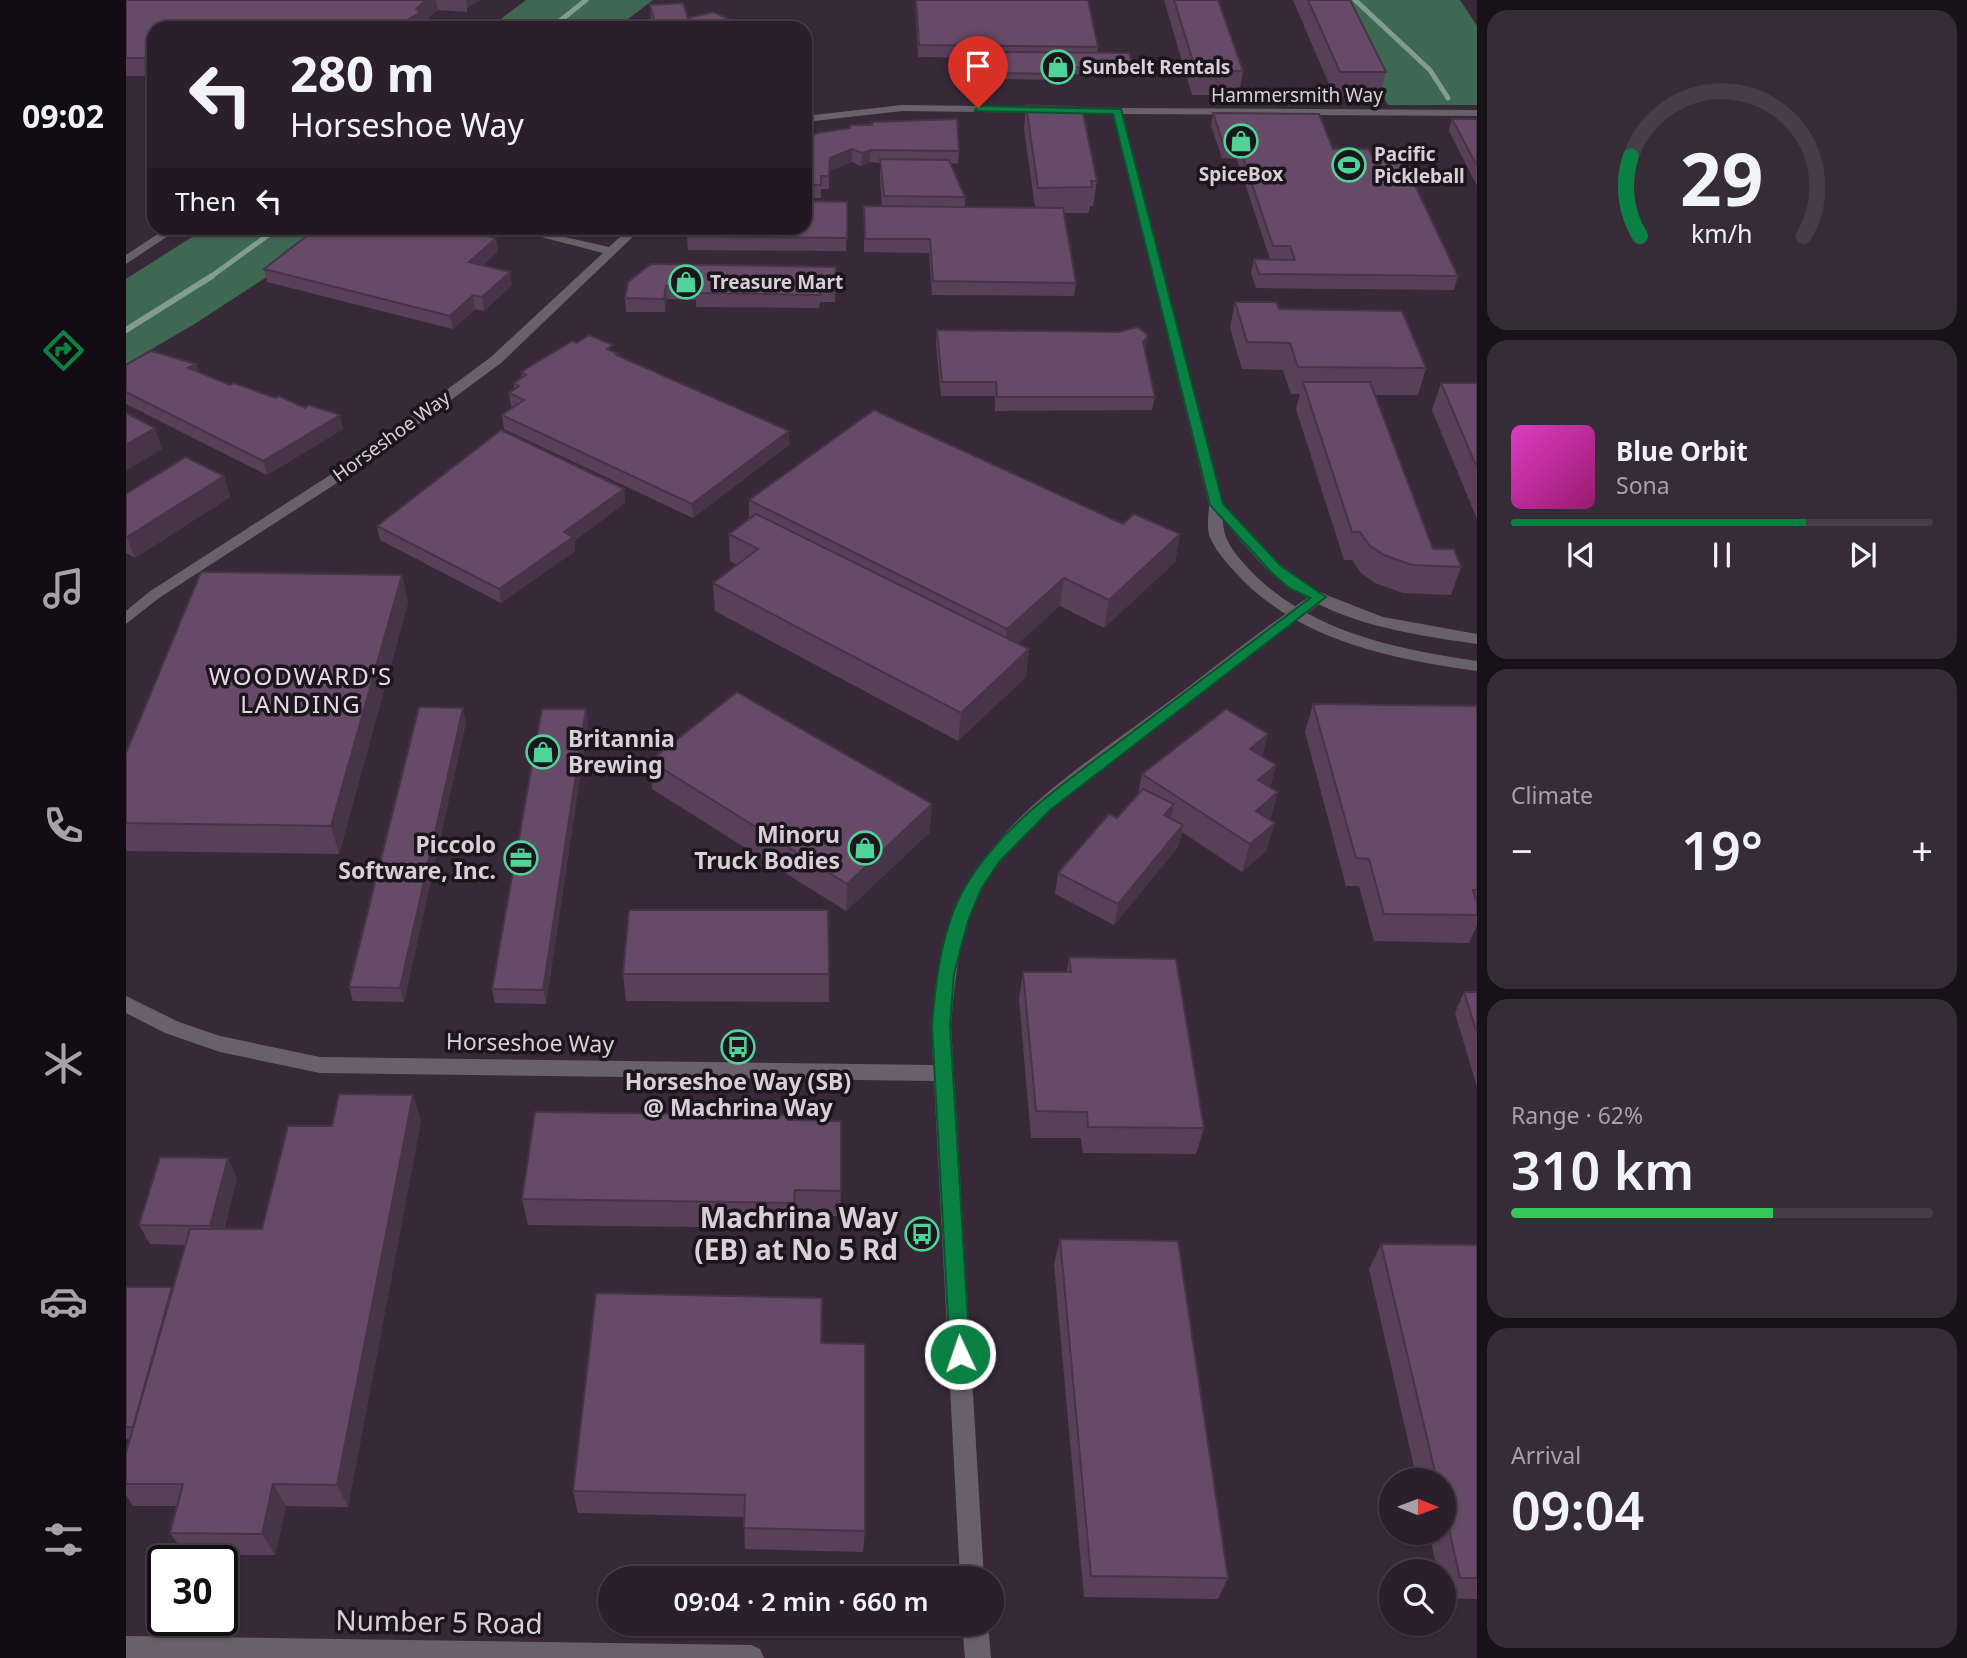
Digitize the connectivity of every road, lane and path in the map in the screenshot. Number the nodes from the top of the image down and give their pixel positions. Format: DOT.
graph roads {
  1 [pos="1117,111"];
  2 [pos="1477,113"];
  3 [pos="812,119"];
  4 [pos="164,235"];
  5 [pos="542,235"];
  6 [pos="628,235"];
  7 [pos="610,251"];
  8 [pos="126,260"];
  9 [pos="1216,505"];
  10 [pos="1320,597"];
  11 [pos="1296,614"];
  12 [pos="126,619"];
  13 [pos="1477,639"];
  14 [pos="1477,666"];
  15 [pos="126,1004"];
  16 [pos="944,1073"];
  17 [pos="971,1566"];
  18 [pos="976,1636"];
  19 [pos="126,1649"];
  20 [pos="187,1654"];
  21 [pos="751,1658"];
  22 [pos="978,1658"];
  1 -- 2 [label="street, Hammersmith Way"];
  1 -- 3 [label="street"];
  1 -- 9 [label="street"];
  4 -- 8 [label="street"];
  5 -- 7 [label="street"];
  6 -- 7 [label="street, Horseshoe Way"];
  7 -- 12 [label="street, Horseshoe Way"];
  9 -- 10 [label="street"];
  9 -- 11 [label="street"];
  10 -- 11 [label="street"];
  10 -- 13 [label="street"];
  11 -- 14 [label="street"];
  11 -- 16 [label="street"];
  15 -- 16 [label="street, Horseshoe Way"];
  16 -- 17 [label="street"];
  18 -- 22 [label="street"];
  19 -- 20 [label="street, Number 5 Road"];
  20 -- 21 [label="street, Number 5 Road"];
}
